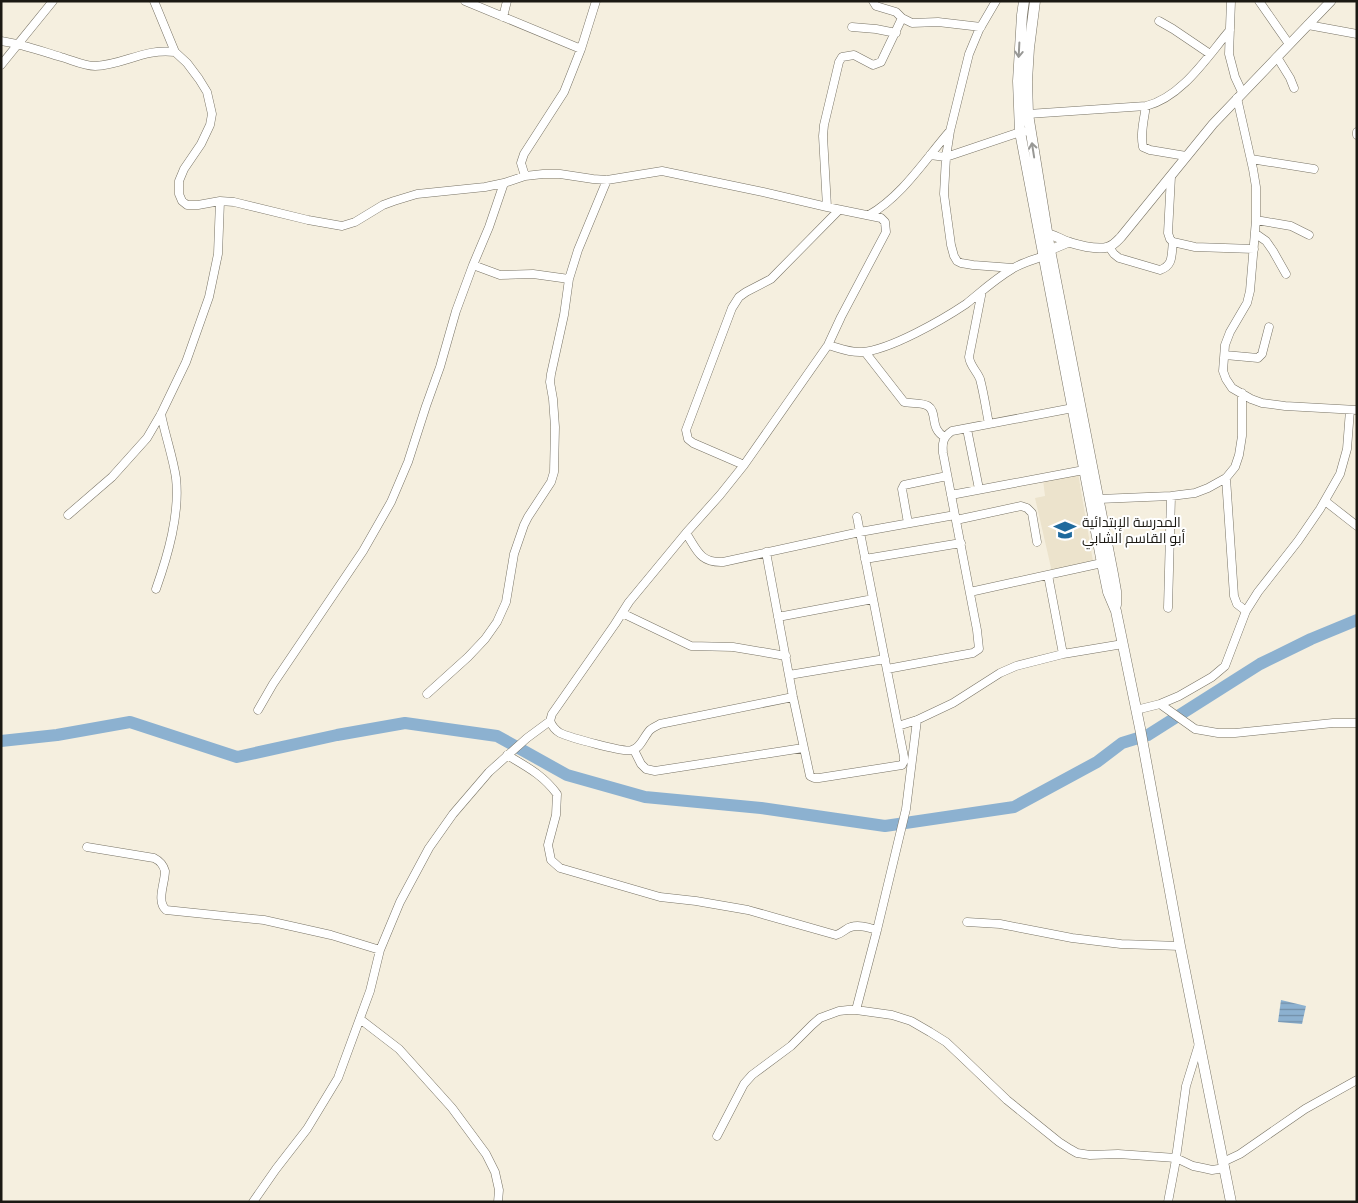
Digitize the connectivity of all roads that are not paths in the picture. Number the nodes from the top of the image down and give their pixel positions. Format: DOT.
graph roads {
  1 [pos="53,1"];
  2 [pos="154,1"];
  3 [pos="465,1"];
  4 [pos="507,1"];
  5 [pos="596,1"];
  6 [pos="873,1"];
  7 [pos="996,1"];
  8 [pos="1024,1"];
  9 [pos="1035,1"];
  10 [pos="1231,1"];
  11 [pos="1260,1"];
  12 [pos="1331,1"];
  13 [pos="503,17"];
  14 [pos="902,18"];
  15 [pos="1159,21"];
  16 [pos="1308,25"];
  17 [pos="852,27"];
  18 [pos="981,27"];
  19 [pos="1230,30"];
  20 [pos="896,33"];
  21 [pos="1357,34"];
  22 [pos="1,41"];
  23 [pos="18,44"];
  24 [pos="1289,44"];
  25 [pos="581,49"];
  26 [pos="175,52"];
  27 [pos="1210,54"];
  28 [pos="1277,57"];
  29 [pos="1,65"];
  30 [pos="1294,88"];
  31 [pos="1240,95"];
  32 [pos="1146,106"];
  33 [pos="1028,114"];
  34 [pos="950,131"];
  35 [pos="1025,131"];
  36 [pos="930,155"];
  37 [pos="1186,156"];
  38 [pos="946,157"];
  39 [pos="1251,159"];
  40 [pos="1314,169"];
  41 [pos="525,176"];
  42 [pos="1171,176"];
  43 [pos="607,180"];
  44 [pos="504,183"];
  45 [pos="220,201"];
  46 [pos="828,207"];
  47 [pos="839,210"];
  48 [pos="869,214"];
  49 [pos="1256,220"];
  50 [pos="1043,233"];
  51 [pos="1256,234"];
  52 [pos="1309,235"];
  53 [pos="1069,242"];
  54 [pos="1173,242"];
  55 [pos="1109,247"];
  56 [pos="1254,249"];
  57 [pos="1045,252"];
  58 [pos="473,265"];
  59 [pos="1013,268"];
  60 [pos="1286,274"];
  61 [pos="569,278"];
  62 [pos="982,291"];
  63 [pos="1269,327"];
  64 [pos="828,344"];
  65 [pos="865,352"];
  66 [pos="1225,355"];
  67 [pos="1242,393"];
  68 [pos="1073,408"];
  69 [pos="1353,410"];
  70 [pos="161,414"];
  71 [pos="989,424"];
  72 [pos="967,429"];
  73 [pos="945,437"];
  74 [pos="744,465"];
  75 [pos="1084,470"];
  76 [pos="947,476"];
  77 [pos="1226,478"];
  78 [pos="978,490"];
  79 [pos="951,495"];
  80 [pos="1171,496"];
  81 [pos="1098,499"];
  82 [pos="1325,502"];
  83 [pos="68,516"];
  84 [pos="857,517"];
  85 [pos="956,517"];
  86 [pos="908,523"];
  87 [pos="1357,526"];
  88 [pos="860,532"];
  89 [pos="686,533"];
  90 [pos="961,542"];
  91 [pos="1037,542"];
  92 [pos="766,552"];
  93 [pos="865,559"];
  94 [pos="1102,563"];
  95 [pos="1048,575"];
  96 [pos="156,589"];
  97 [pos="970,592"];
  98 [pos="873,599"];
  99 [pos="1168,608"];
  100 [pos="1116,611"];
  101 [pos="1246,611"];
  102 [pos="622,613"];
  103 [pos="778,617"];
  104 [pos="1122,644"];
  105 [pos="1063,654"];
  106 [pos="786,656"];
  107 [pos="885,659"];
  108 [pos="887,669"];
  109 [pos="789,675"];
  110 [pos="427,694"];
  111 [pos="793,697"];
  112 [pos="1160,704"];
  113 [pos="258,710"];
  114 [pos="1136,710"];
  115 [pos="917,720"];
  116 [pos="550,722"];
  117 [pos="1357,723"];
  118 [pos="898,726"];
  119 [pos="803,748"];
  120 [pos="634,750"];
  121 [pos="507,755"];
  122 [pos="87,847"];
  123 [pos="967,922"];
  124 [pos="877,930"];
  125 [pos="1180,946"];
  126 [pos="380,950"];
  127 [pos="856,1010"];
  128 [pos="360,1019"];
  129 [pos="1200,1042"];
  130 [pos="1357,1080"];
  131 [pos="717,1136"];
  132 [pos="1176,1158"];
  133 [pos="1224,1165"];
  134 [pos="253,1202"];
  135 [pos="498,1202"];
  136 [pos="1168,1202"];
  137 [pos="1231,1202"];
  1 -- 23 [label="street"];
  2 -- 26 [label="street"];
  3 -- 13 [label="street"];
  4 -- 13 [label="street"];
  5 -- 25 [label="street"];
  6 -- 14 [label="street"];
  7 -- 18 [label="street"];
  8 -- 35 [label="main road, one-way"];
  9 -- 33 [label="main road"];
  10 -- 19 [label="street"];
  11 -- 24 [label="street"];
  12 -- 16 [label="street"];
  13 -- 25 [label="street"];
  14 -- 18 [label="street"];
  14 -- 20 [label="street"];
  15 -- 27 [label="street"];
  16 -- 21 [label="street"];
  16 -- 24 [label="street"];
  17 -- 20 [label="street"];
  18 -- 34 [label="street"];
  19 -- 27 [label="street"];
  19 -- 31 [label="street"];
  20 -- 46 [label="street"];
  22 -- 23 [label="street"];
  23 -- 26 [label="street"];
  23 -- 29 [label="street"];
  24 -- 28 [label="street"];
  25 -- 41 [label="street"];
  26 -- 45 [label="street"];
  27 -- 32 [label="street"];
  28 -- 30 [label="street"];
  28 -- 31 [label="street"];
  31 -- 37 [label="street"];
  31 -- 39 [label="street"];
  32 -- 33 [label="street"];
  32 -- 37 [label="street"];
  33 -- 35 [label="main road"];
  34 -- 36 [label="street"];
  34 -- 38 [label="street"];
  35 -- 38 [label="street"];
  35 -- 50 [label="main road"];
  36 -- 38 [label="street"];
  36 -- 48 [label="street"];
  37 -- 42 [label="street"];
  38 -- 59 [label="street"];
  39 -- 40 [label="street"];
  39 -- 49 [label="street"];
  41 -- 43 [label="street"];
  41 -- 44 [label="street"];
  42 -- 54 [label="street"];
  42 -- 55 [label="street"];
  43 -- 46 [label="street"];
  43 -- 61 [label="street"];
  44 -- 45 [label="street"];
  44 -- 58 [label="street"];
  45 -- 70 [label="street"];
  46 -- 47 [label="street"];
  47 -- 48 [label="street"];
  47 -- 74 [label="street"];
  48 -- 64 [label="street"];
  49 -- 51 [label="street"];
  49 -- 52 [label="street"];
  50 -- 53 [label="street"];
  50 -- 57 [label="main road"];
  51 -- 56 [label="street"];
  51 -- 60 [label="street"];
  53 -- 55 [label="street"];
  53 -- 57 [label="street"];
  54 -- 55 [label="street"];
  54 -- 56 [label="street"];
  56 -- 66 [label="street"];
  57 -- 59 [label="street"];
  57 -- 68 [label="main road"];
  57 -- 81 [label="main road"];
  58 -- 61 [label="street"];
  58 -- 113 [label="street"];
  59 -- 62 [label="street"];
  61 -- 110 [label="street"];
  62 -- 65 [label="street"];
  62 -- 71 [label="street"];
  63 -- 66 [label="street"];
  64 -- 65 [label="street"];
  64 -- 74 [label="street"];
  65 -- 73 [label="street"];
  66 -- 67 [label="street"];
  67 -- 69 [label="street"];
  67 -- 77 [label="street"];
  68 -- 71 [label="street"];
  68 -- 75 [label="main road"];
  69 -- 82 [label="street"];
  70 -- 83 [label="street"];
  70 -- 96 [label="street"];
  71 -- 72 [label="street"];
  72 -- 73 [label="street"];
  72 -- 78 [label="street"];
  73 -- 76 [label="street"];
  74 -- 89 [label="street"];
  75 -- 78 [label="street"];
  75 -- 94 [label="main road"];
  76 -- 79 [label="street"];
  76 -- 86 [label="street"];
  77 -- 80 [label="street"];
  77 -- 101 [label="street"];
  78 -- 79 [label="street"];
  79 -- 85 [label="street"];
  80 -- 81 [label="street"];
  80 -- 99 [label="street"];
  81 -- 100 [label="main road"];
  82 -- 87 [label="street"];
  82 -- 101 [label="street"];
  84 -- 88 [label="street"];
  85 -- 86 [label="street"];
  85 -- 90 [label="street"];
  85 -- 91 [label="street"];
  86 -- 88 [label="street"];
  88 -- 92 [label="street"];
  88 -- 93 [label="street"];
  89 -- 92 [label="street"];
  89 -- 102 [label="street"];
  90 -- 93 [label="street"];
  90 -- 97 [label="street"];
  92 -- 103 [label="street"];
  93 -- 98 [label="street"];
  94 -- 95 [label="street"];
  94 -- 100 [label="main road"];
  95 -- 97 [label="street"];
  95 -- 105 [label="street"];
  97 -- 108 [label="street"];
  98 -- 103 [label="street"];
  98 -- 107 [label="street"];
  100 -- 104 [label="main road"];
  101 -- 112 [label="street"];
  102 -- 106 [label="street"];
  102 -- 116 [label="street"];
  103 -- 106 [label="street"];
  104 -- 105 [label="street"];
  104 -- 114 [label="main road"];
  105 -- 115 [label="street"];
  106 -- 109 [label="street"];
  107 -- 108 [label="street"];
  107 -- 109 [label="street"];
  108 -- 118 [label="street"];
  109 -- 111 [label="street"];
  111 -- 119 [label="street"];
  111 -- 120 [label="street"];
  112 -- 114 [label="street"];
  112 -- 117 [label="street"];
  114 -- 125 [label="main road"];
  115 -- 118 [label="street"];
  115 -- 124 [label="street"];
  116 -- 120 [label="street"];
  116 -- 121 [label="street"];
  118 -- 119 [label="street"];
  119 -- 120 [label="street"];
  121 -- 124 [label="street"];
  121 -- 126 [label="street"];
  122 -- 126 [label="street"];
  123 -- 125 [label="street"];
  124 -- 127 [label="street"];
  125 -- 129 [label="main road"];
  126 -- 128 [label="street"];
  127 -- 131 [label="street"];
  127 -- 132 [label="street"];
  128 -- 134 [label="street"];
  128 -- 135 [label="street"];
  129 -- 132 [label="street"];
  129 -- 133 [label="main road"];
  130 -- 133 [label="street"];
  132 -- 133 [label="street"];
  132 -- 136 [label="street"];
  133 -- 137 [label="main road"];
}
